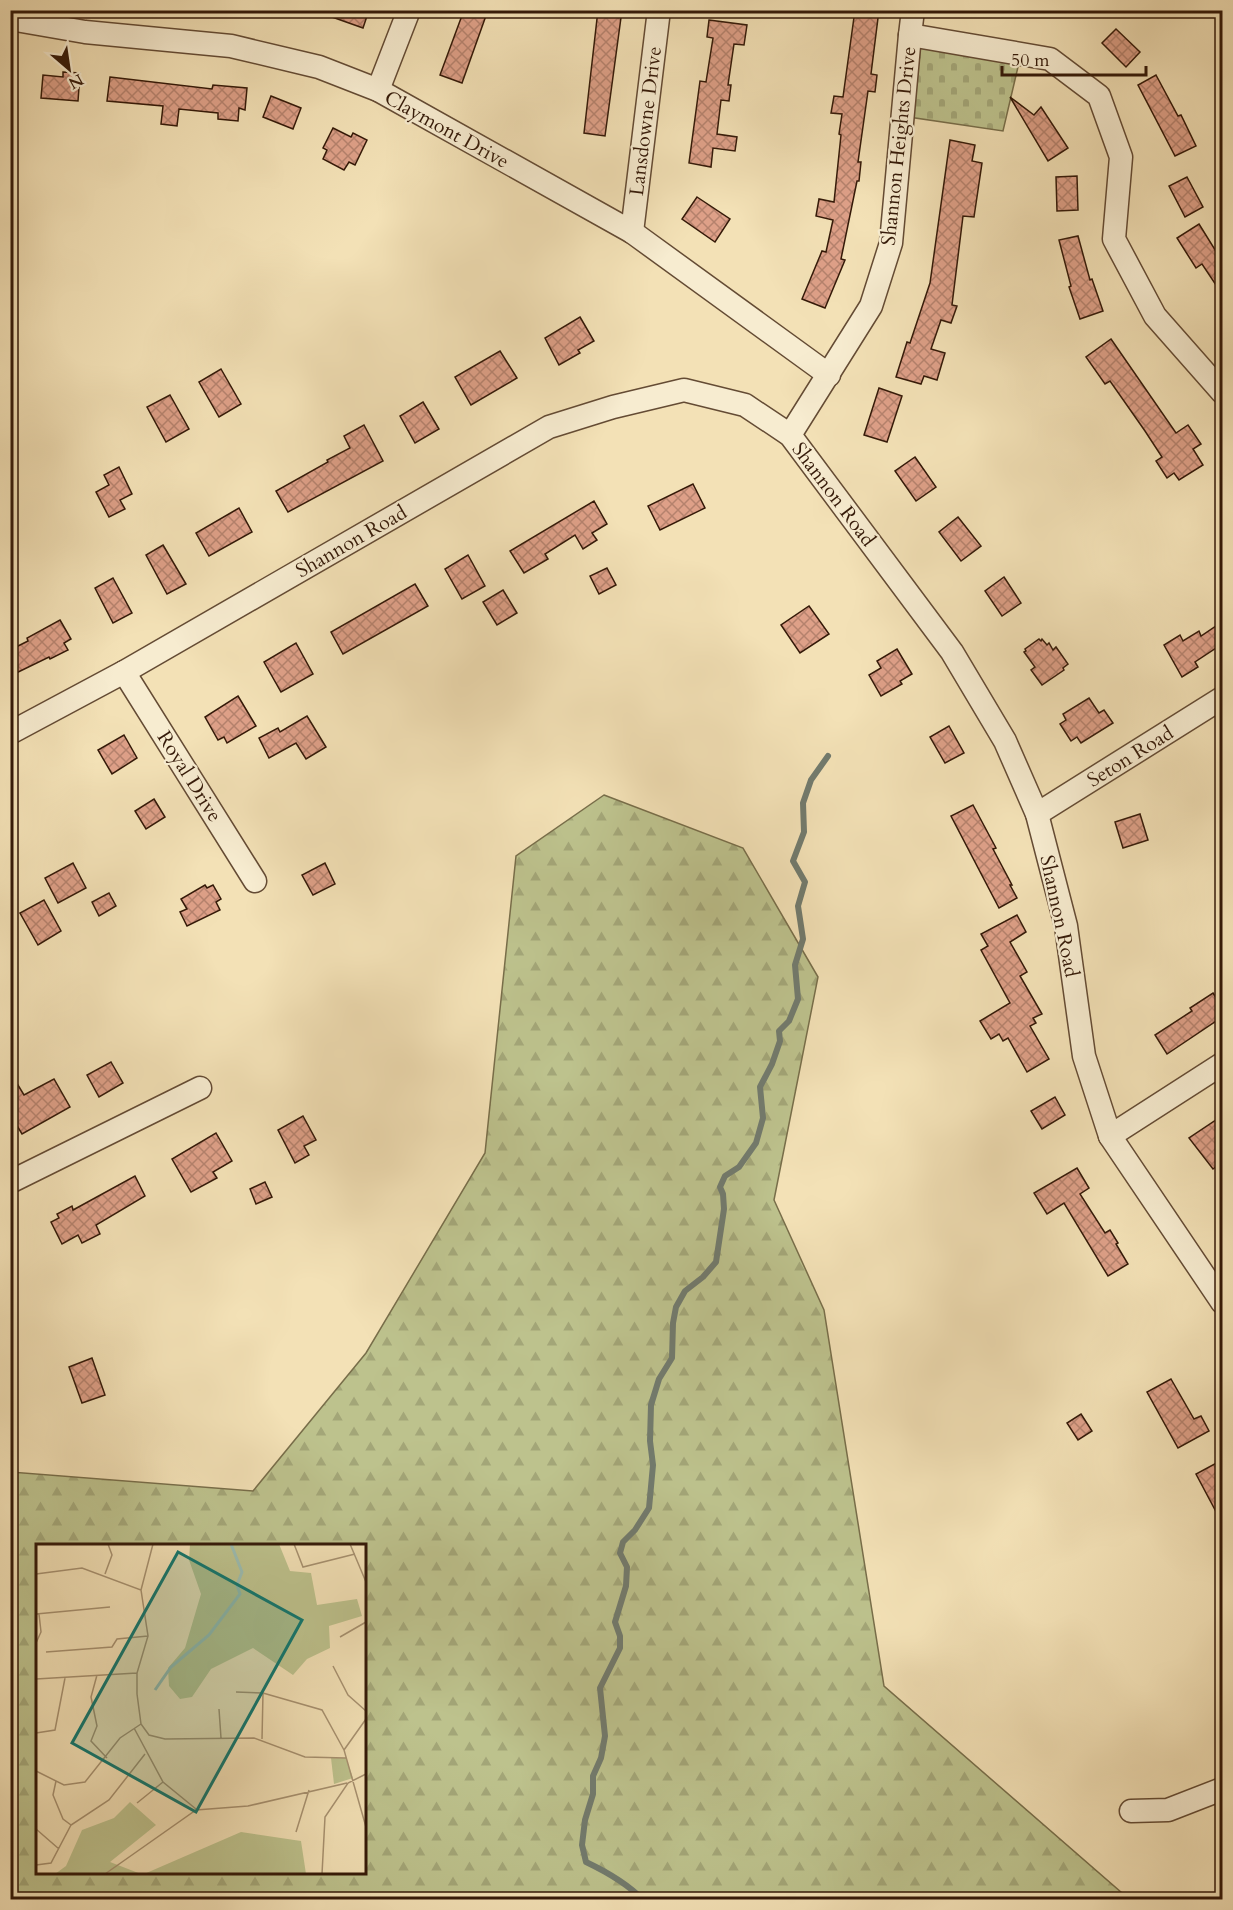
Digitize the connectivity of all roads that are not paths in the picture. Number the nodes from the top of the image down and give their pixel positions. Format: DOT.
graph roads {
  1 [pos="409,10"];
  2 [pos="659,10"];
  3 [pos="914,10"];
  4 [pos="10,19"];
  5 [pos="910,35"];
  6 [pos="378,90"];
  7 [pos="632,232"];
  8 [pos="829,375"];
  9 [pos="1222,392"];
  10 [pos="790,435"];
  11 [pos="124,672"];
  12 [pos="1222,698"];
  13 [pos="10,733"];
  14 [pos="1037,814"];
  15 [pos="255,880"];
  16 [pos="1222,1064"];
  17 [pos="200,1089"];
  18 [pos="1110,1136"];
  19 [pos="10,1182"];
  20 [pos="1222,1302"];
  21 [pos="1222,1789"];
  22 [pos="1131,1810"];
  1 -- 6 [label="street"];
  2 -- 7 [label="street, Lansdowne Drive"];
  3 -- 5 [label="street, Shannon Heights Drive"];
  4 -- 6 [label="street, Claymont Drive"];
  5 -- 8 [label="street, Shannon Heights Drive"];
  5 -- 9 [label="street"];
  6 -- 7 [label="street, Claymont Drive"];
  7 -- 8 [label="street, Claymont Drive"];
  8 -- 10 [label="street, Shannon Heights Drive"];
  10 -- 11 [label="street, Shannon Road"];
  10 -- 14 [label="street, Shannon Road"];
  11 -- 13 [label="street, Shannon Road"];
  11 -- 15 [label="street, Royal Drive"];
  12 -- 14 [label="street, Seton Road"];
  14 -- 18 [label="street, Shannon Road"];
  16 -- 18 [label="street"];
  17 -- 19 [label="street"];
  18 -- 20 [label="street, Shannon Road"];
  21 -- 22 [label="street"];
}
